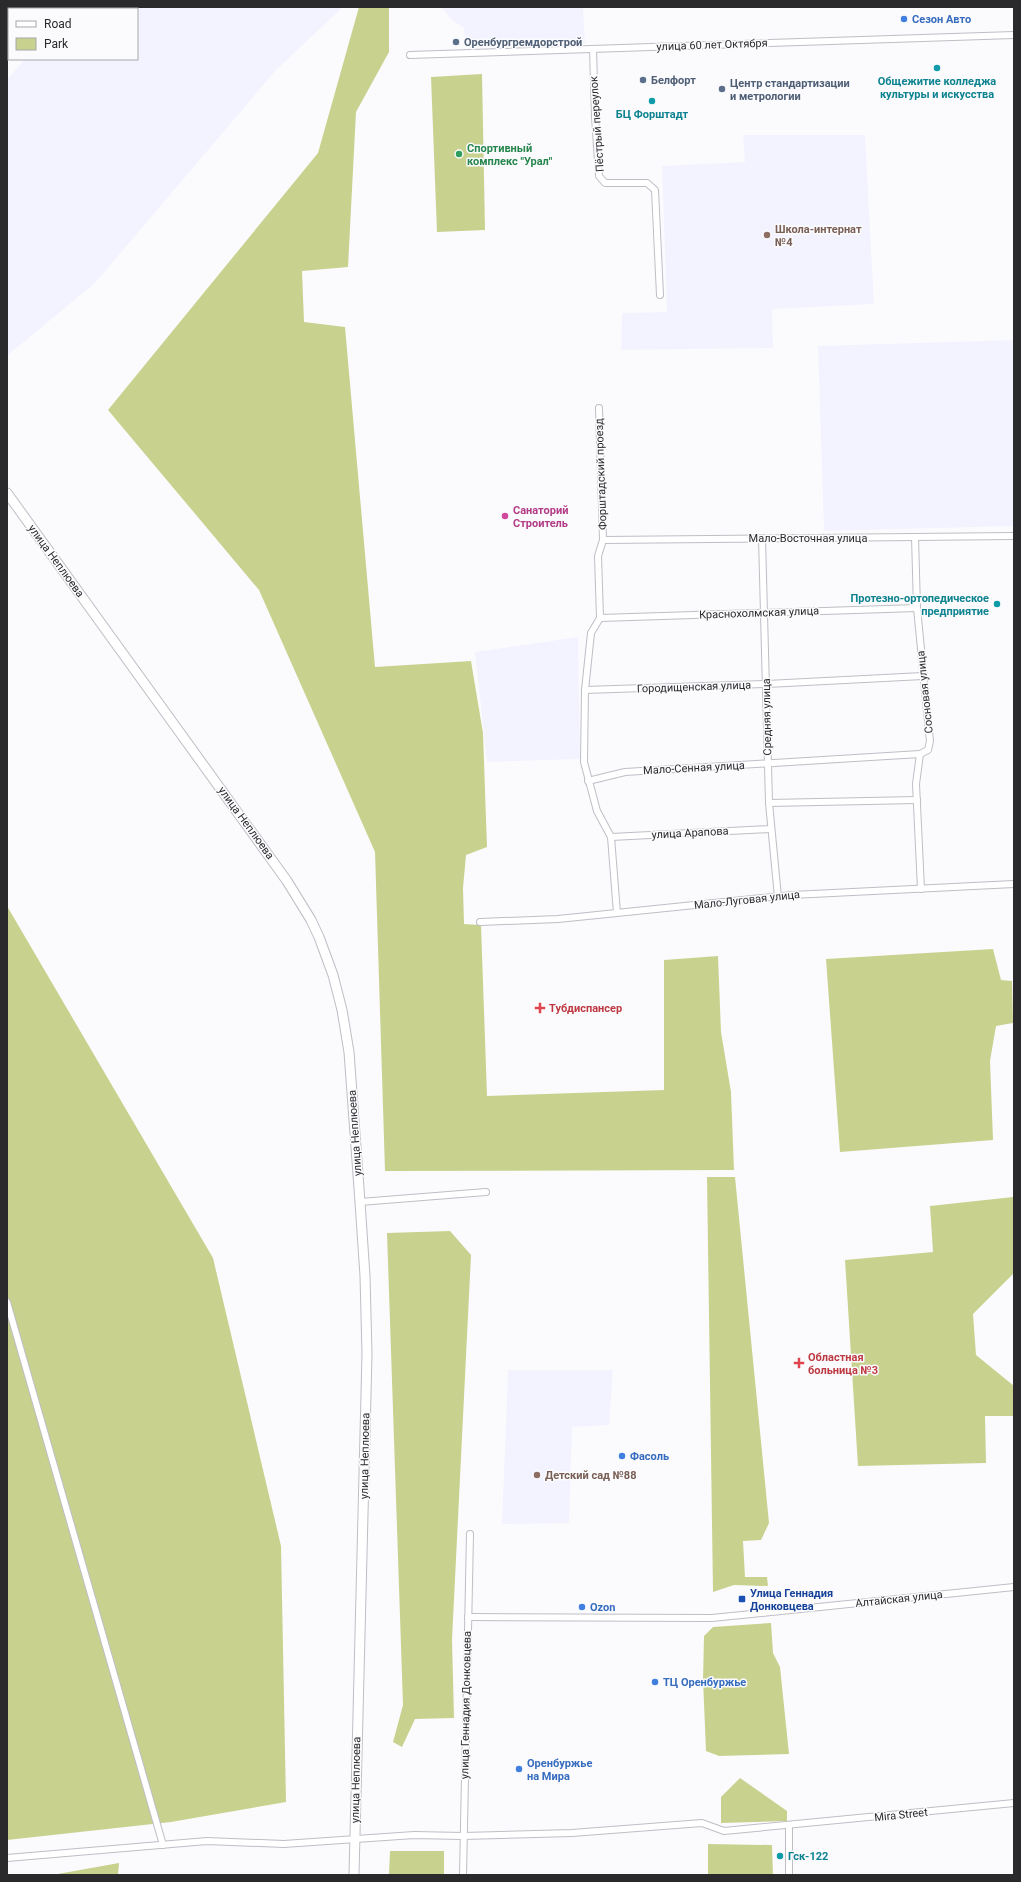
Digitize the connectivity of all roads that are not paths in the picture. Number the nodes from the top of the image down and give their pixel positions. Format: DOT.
graph roads {
  1 [pos="1014,35"];
  2 [pos="593,49"];
  3 [pos="410,55"];
  4 [pos="660,295"];
  5 [pos="599,408"];
  6 [pos="7,494"];
  7 [pos="1014,536"];
  8 [pos="915,537"];
  9 [pos="762,538"];
  10 [pos="603,540"];
  11 [pos="917,608"];
  12 [pos="764,612"];
  13 [pos="600,618"];
  14 [pos="923,676"];
  15 [pos="767,684"];
  16 [pos="584,690"];
  17 [pos="920,754"];
  18 [pos="768,764"];
  19 [pos="588,781"];
  20 [pos="917,800"];
  21 [pos="769,803"];
  22 [pos="770,829"];
  23 [pos="610,837"];
  24 [pos="1014,884"];
  25 [pos="921,889"];
  26 [pos="778,896"];
  27 [pos="617,913"];
  28 [pos="480,922"];
  29 [pos="486,1192"];
  30 [pos="360,1202"];
  31 [pos="7,1302"];
  32 [pos="470,1534"];
  33 [pos="1014,1587"];
  34 [pos="468,1617"];
  35 [pos="1014,1803"];
  36 [pos="788,1826"];
  37 [pos="463,1836"];
  38 [pos="354,1838"];
  39 [pos="163,1845"];
  40 [pos="7,1858"];
  41 [pos="354,1875"];
  42 [pos="463,1875"];
  43 [pos="789,1875"];
  1 -- 2 [label="street, улица 60 лет Октября"];
  2 -- 3 [label="street, улица 60 лет Октября"];
  2 -- 4 [label="street, Пёстрый переулок"];
  5 -- 10 [label="street, Форштадский проезд"];
  6 -- 30 [label="main road, улица Неплюева"];
  7 -- 8 [label="street, Мало-Восточная улица"];
  8 -- 9 [label="street, Мало-Восточная улица"];
  8 -- 11 [label="street, Сосновая улица"];
  9 -- 10 [label="street, Мало-Восточная улица"];
  9 -- 12 [label="street, Средняя улица"];
  10 -- 13 [label="street, Форштадский проезд"];
  11 -- 12 [label="street, Краснохолмская улица"];
  11 -- 14 [label="street, Сосновая улица"];
  12 -- 13 [label="street, Краснохолмская улица"];
  12 -- 15 [label="street, Средняя улица"];
  13 -- 16 [label="street"];
  14 -- 15 [label="street, Городищенская улица"];
  14 -- 17 [label="street, Сосновая улица"];
  15 -- 16 [label="street, Городищенская улица"];
  15 -- 18 [label="street, Средняя улица"];
  16 -- 19 [label="street"];
  17 -- 18 [label="street, Мало-Сенная улица"];
  17 -- 20 [label="street, Сосновая улица"];
  18 -- 19 [label="street, Мало-Сенная улица"];
  18 -- 21 [label="street, Средняя улица"];
  19 -- 23 [label="street"];
  20 -- 21 [label="street"];
  20 -- 25 [label="street, Сосновая улица"];
  21 -- 22 [label="street, Средняя улица"];
  22 -- 23 [label="street, улица Арапова"];
  22 -- 26 [label="street, Средняя улица"];
  23 -- 27 [label="street"];
  24 -- 25 [label="street, Мало-Луговая улица"];
  25 -- 26 [label="street, Мало-Луговая улица"];
  26 -- 27 [label="street, Мало-Луговая улица"];
  27 -- 28 [label="street, Мало-Луговая улица"];
  29 -- 30 [label="street"];
  30 -- 38 [label="main road, улица Неплюева"];
  31 -- 39 [label="street"];
  32 -- 34 [label="street, улица Геннадия Донковцева"];
  33 -- 34 [label="street, Алтайская улица"];
  34 -- 37 [label="street, улица Геннадия Донковцева"];
  35 -- 36 [label="street, Mira Street"];
  36 -- 37 [label="street, Mira Street"];
  36 -- 43 [label="street"];
  37 -- 38 [label="street, Mira Street"];
  37 -- 42 [label="street, улица Геннадия Донковцева"];
  38 -- 39 [label="street, Mira Street"];
  38 -- 41 [label="main road, улица Неплюева"];
  39 -- 40 [label="street, Mira Street"];
}
